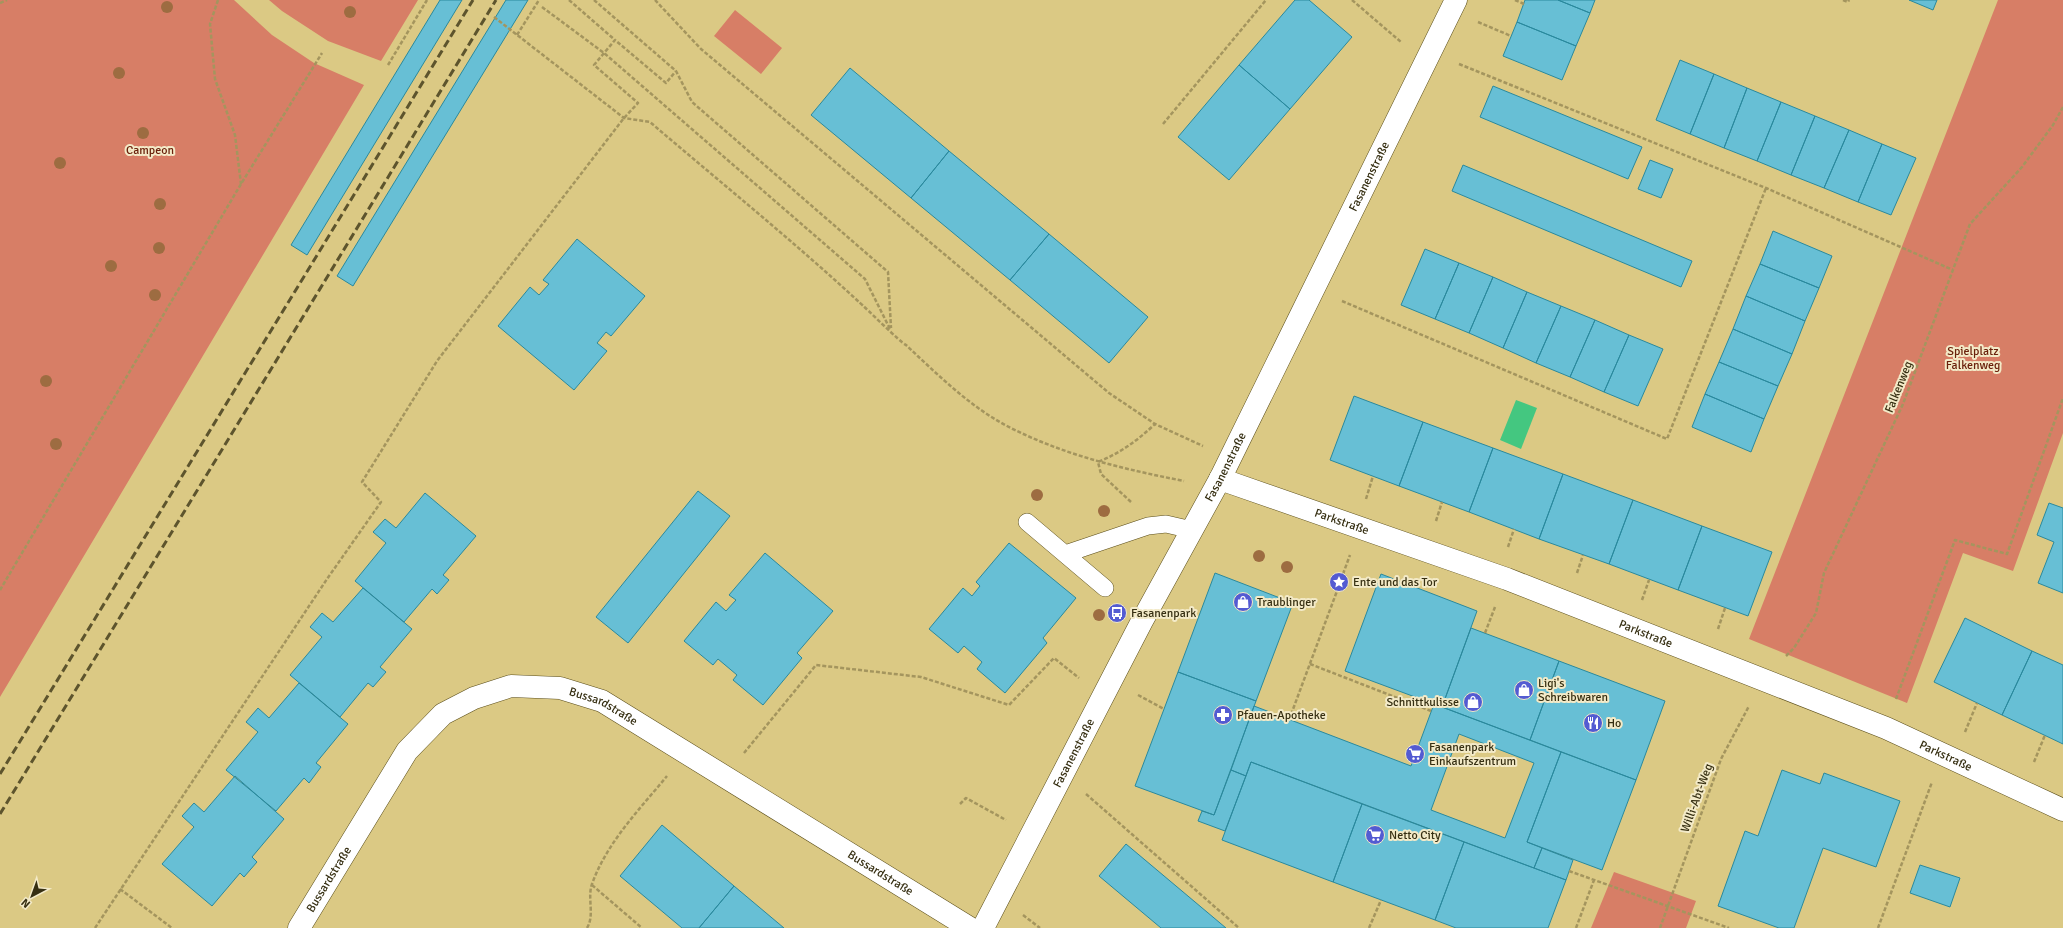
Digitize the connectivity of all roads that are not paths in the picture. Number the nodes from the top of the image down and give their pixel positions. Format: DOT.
graph roads {
  1 [pos="1456,0"];
  2 [pos="1220,478"];
  3 [pos="1027,522"];
  4 [pos="1192,530"];
  5 [pos="1065,554"];
  6 [pos="1105,588"];
  7 [pos="2063,810"];
  8 [pos="299,928"];
  9 [pos="970,928"];
  10 [pos="983,928"];
  1 -- 2 [label="street, Fasanenstraße"];
  2 -- 4 [label="street, Fasanenstraße"];
  2 -- 7 [label="street, Parkstraße"];
  3 -- 5 [label="lane"];
  4 -- 5 [label="lane"];
  4 -- 10 [label="street, Fasanenstraße"];
  5 -- 6 [label="lane"];
  8 -- 9 [label="street, Bussardstraße"];
}
